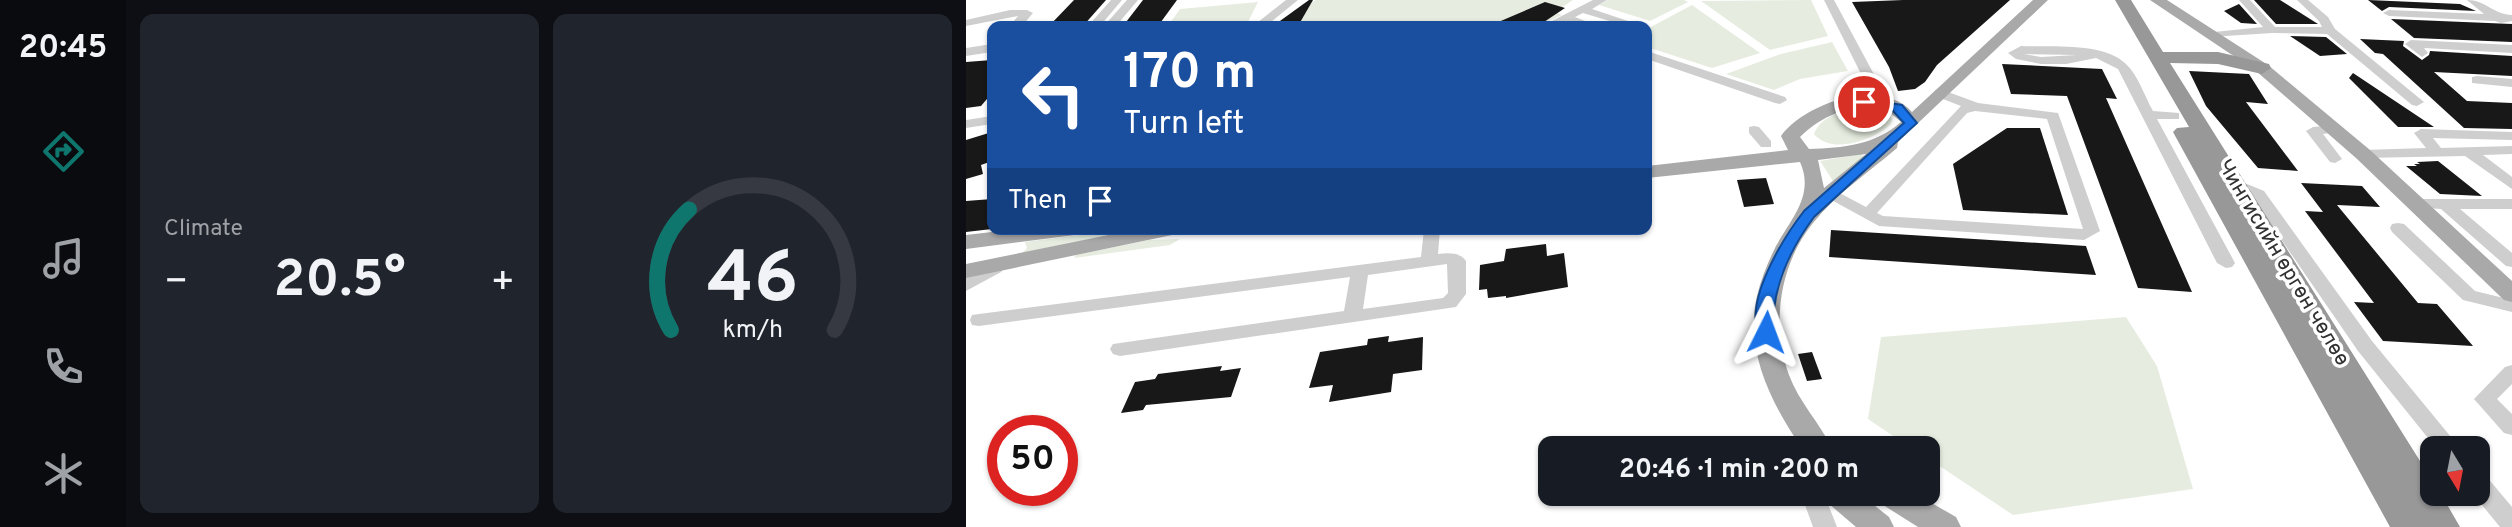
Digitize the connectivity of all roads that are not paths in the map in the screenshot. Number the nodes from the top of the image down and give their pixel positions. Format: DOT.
graph roads {
  1 [pos="1018,0"];
  2 [pos="1117,0"];
  3 [pos="1133,0"];
  4 [pos="1293,0"];
  5 [pos="1602,0"];
  6 [pos="1829,0"];
  7 [pos="2041,0"];
  8 [pos="2109,0"];
  9 [pos="2123,0"];
  10 [pos="2157,0"];
  11 [pos="2244,0"];
  12 [pos="2302,0"];
  13 [pos="2472,0"];
  14 [pos="1583,10"];
  15 [pos="2389,13"];
  16 [pos="966,15"];
  17 [pos="2506,19"];
  18 [pos="1020,21"];
  19 [pos="1103,21"];
  20 [pos="1107,21"];
  21 [pos="1266,21"];
  22 [pos="1563,21"];
  23 [pos="1620,21"];
  24 [pos="966,23"];
  25 [pos="2512,28"];
  26 [pos="2272,30"];
  27 [pos="2330,31"];
  28 [pos="2214,35"];
  29 [pos="1991,46"];
  30 [pos="987,49"];
  31 [pos="2512,49"];
  32 [pos="966,52"];
  33 [pos="2238,52"];
  34 [pos="2422,53"];
  35 [pos="1652,57"];
  36 [pos="2158,57"];
  37 [pos="2218,58"];
  38 [pos="1652,66"];
  39 [pos="2262,68"];
  40 [pos="2477,80"];
  41 [pos="2512,83"];
  42 [pos="1940,93"];
  43 [pos="1868,102"];
  44 [pos="2417,102"];
  45 [pos="1888,104"];
  46 [pos="1975,107"];
  47 [pos="2148,115"];
  48 [pos="2175,116"];
  49 [pos="987,121"];
  50 [pos="966,124"];
  51 [pos="2333,129"];
  52 [pos="1904,130"];
  53 [pos="1790,136"];
  54 [pos="2512,136"];
  55 [pos="2512,150"];
  56 [pos="2468,151"];
  57 [pos="2437,152"];
  58 [pos="1805,154"];
  59 [pos="2363,154"];
  60 [pos="2335,159"];
  61 [pos="1652,160"];
  62 [pos="1652,171"];
  63 [pos="2512,184"];
  64 [pos="2185,185"];
  65 [pos="2225,185"];
  66 [pos="1832,194"];
  67 [pos="2416,204"];
  68 [pos="2512,204"];
  69 [pos="2446,205"];
  70 [pos="1809,214"];
  71 [pos="1867,215"];
  72 [pos="2398,228"];
  73 [pos="1013,235"];
  74 [pos="1134,235"];
  75 [pos="1431,235"];
  76 [pos="966,243"];
  77 [pos="1429,261"];
  78 [pos="2512,262"];
  79 [pos="2227,263"];
  80 [pos="995,268"];
  81 [pos="2484,268"];
  82 [pos="2512,268"];
  83 [pos="1360,270"];
  84 [pos="966,271"];
  85 [pos="966,285"];
  86 [pos="2512,294"];
  87 [pos="2512,306"];
  88 [pos="1352,317"];
  89 [pos="979,320"];
  90 [pos="1121,349"];
  91 [pos="2512,372"];
  92 [pos="2512,427"];
  93 [pos="1809,436"];
  94 [pos="2439,436"];
  95 [pos="2490,497"];
  96 [pos="1817,506"];
  97 [pos="1853,506"];
  98 [pos="1911,506"];
  99 [pos="2512,524"];
  100 [pos="1825,527"];
  101 [pos="1878,527"];
  102 [pos="1945,527"];
  103 [pos="2409,527"];
  104 [pos="2442,527"];
  1 -- 16 [label="street"];
  2 -- 19 [label="street"];
  3 -- 20 [label="street"];
  4 -- 21 [label="street"];
  5 -- 14 [label="street"];
  6 -- 43 [label="street"];
  7 -- 29 [label="main road"];
  8 -- 48 [label="highway, Чингисийн өргөн чөлөө"];
  9 -- 36 [label="highway, Чингисийн өргөн чөлөө"];
  10 -- 28 [label="main road"];
  11 -- 26 [label="street"];
  12 -- 27 [label="street"];
  13 -- 17 [label="street"];
  14 -- 22 [label="street"];
  14 -- 23 [label="street"];
  15 -- 17 [label="street"];
  17 -- 25 [label="street"];
  18 -- 24 [label="street"];
  26 -- 27 [label="street"];
  26 -- 28 [label="street"];
  27 -- 44 [label="street"];
  28 -- 33 [label="main road"];
  29 -- 42 [label="main road"];
  29 -- 47 [label="street"];
  30 -- 32 [label="street"];
  31 -- 34 [label="street"];
  33 -- 37 [label="highway"];
  33 -- 39 [label="main road"];
  35 -- 38 [label="street"];
  36 -- 37 [label="highway"];
  36 -- 65 [label="highway, Чингисийн өргөн чөлөө"];
  37 -- 39 [label="highway"];
  39 -- 51 [label="main road"];
  40 -- 41 [label="street"];
  42 -- 45 [label="main road"];
  42 -- 46 [label="street"];
  42 -- 52 [label="main road"];
  43 -- 45 [label="main road"];
  43 -- 53 [label="main road"];
  45 -- 52 [label="main road"];
  46 -- 71 [label="street"];
  46 -- 71 [label="street"];
  47 -- 48 [label="street"];
  47 -- 64 [label="street"];
  48 -- 65 [label="highway, Чингисийн өргөн чөлөө"];
  49 -- 50 [label="street"];
  51 -- 59 [label="main road"];
  51 -- 60 [label="street"];
  52 -- 58 [label="main road"];
  52 -- 66 [label="main road"];
  53 -- 58 [label="main road"];
  53 -- 61 [label="main road"];
  54 -- 57 [label="street"];
  55 -- 56 [label="street"];
  56 -- 57 [label="street"];
  56 -- 63 [label="street"];
  57 -- 59 [label="street"];
  58 -- 62 [label="main road"];
  58 -- 70 [label="main road"];
  59 -- 67 [label="main road"];
  64 -- 65 [label="street"];
  64 -- 79 [label="street"];
  65 -- 94 [label="street"];
  65 -- 103 [label="highway, Чингисийн өргөн чөлөө"];
  65 -- 104 [label="highway, Чингисийн өргөн чөлөө"];
  66 -- 70 [label="main road"];
  66 -- 71 [label="street"];
  67 -- 69 [label="street"];
  67 -- 81 [label="main road"];
  68 -- 69 [label="street"];
  69 -- 78 [label="street"];
  70 -- 93 [label="main road"];
  72 -- 87 [label="street"];
  73 -- 76 [label="main road"];
  74 -- 80 [label="main road"];
  75 -- 77 [label="street"];
  76 -- 80 [label="main road"];
  77 -- 83 [label="street"];
  77 -- 88 [label="street"];
  80 -- 84 [label="main road"];
  80 -- 85 [label="street"];
  81 -- 82 [label="street"];
  81 -- 86 [label="main road"];
  83 -- 88 [label="street"];
  83 -- 89 [label="street"];
  88 -- 90 [label="street"];
  91 -- 92 [label="street"];
  95 -- 99 [label="street"];
  96 -- 100 [label="street"];
  97 -- 101 [label="main road"];
  98 -- 102 [label="main road"];
}
